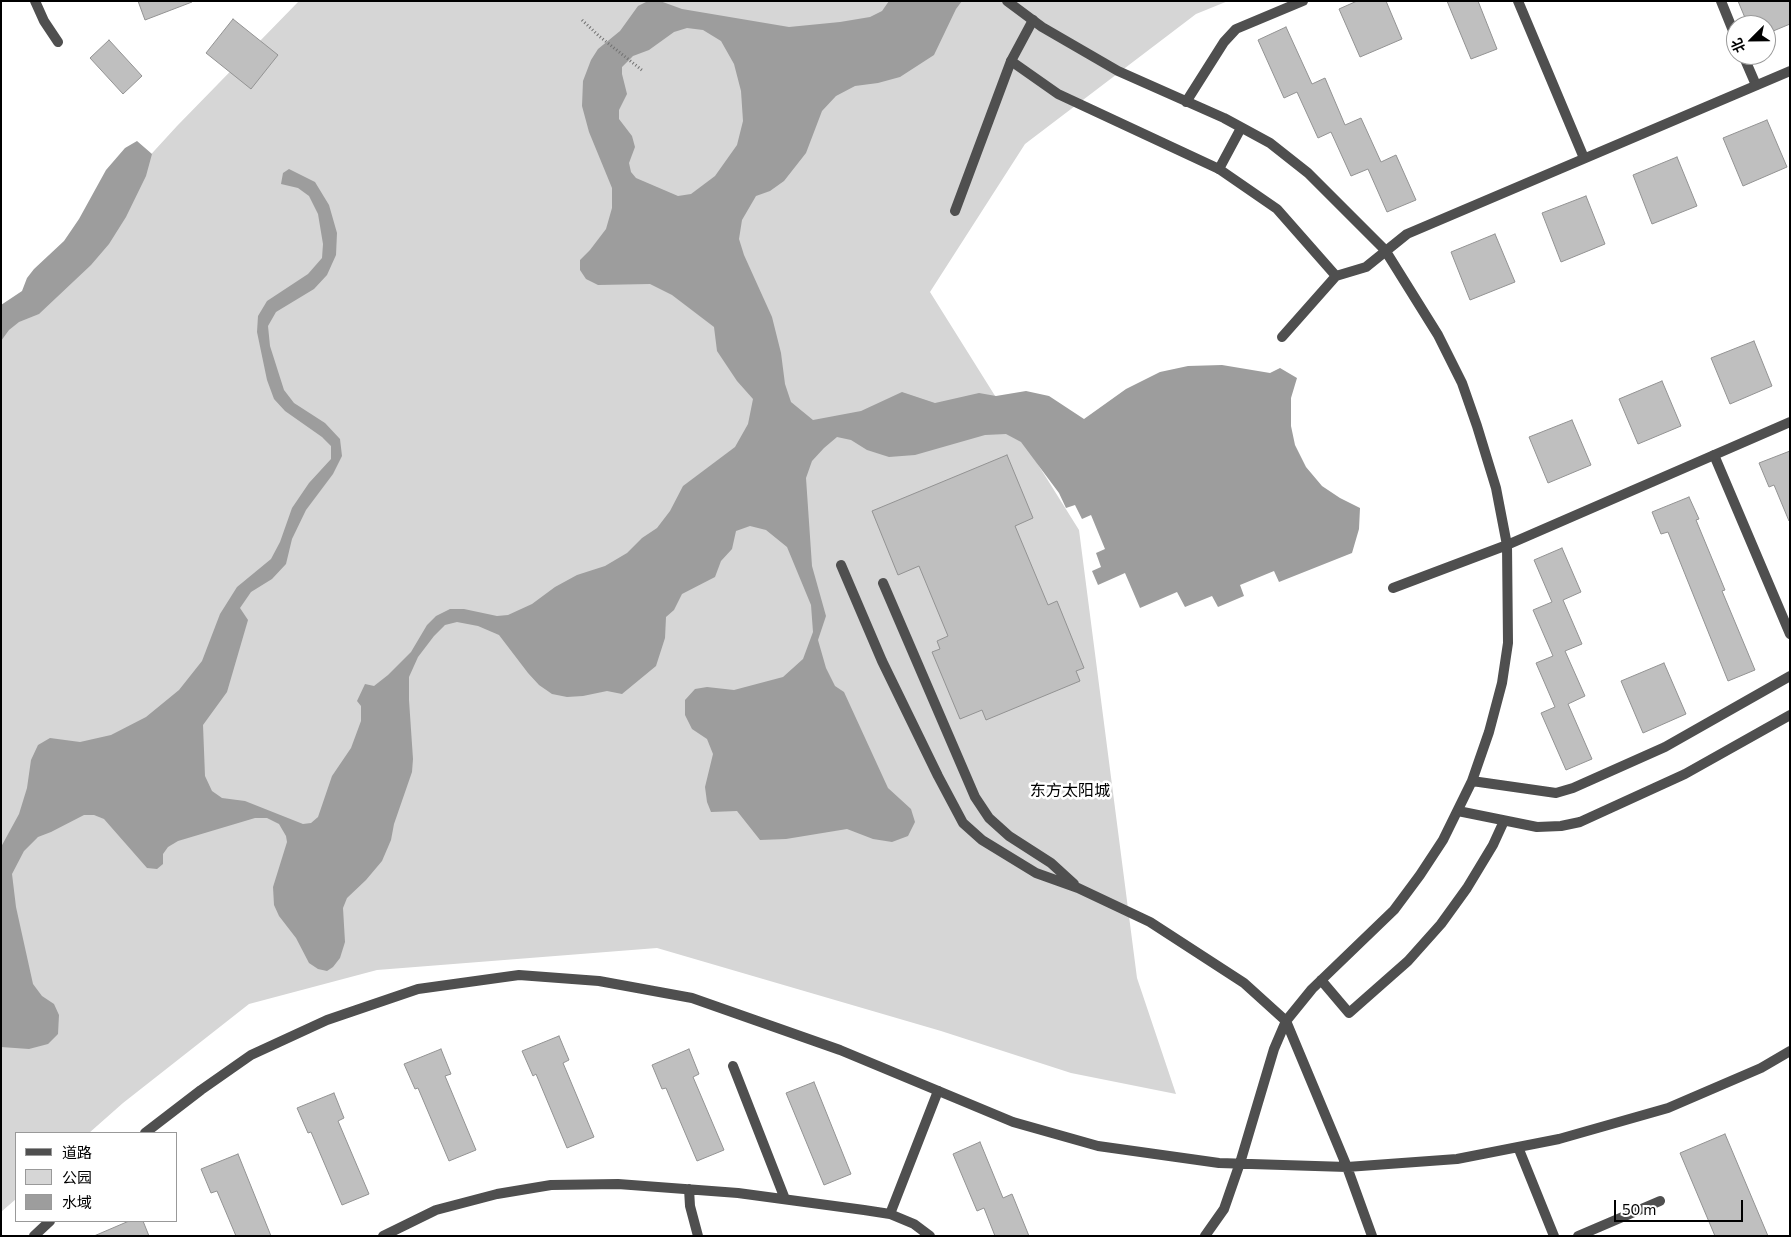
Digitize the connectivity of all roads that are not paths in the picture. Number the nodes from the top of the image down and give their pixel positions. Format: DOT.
graph roads {
  1 [pos="35,1"];
  2 [pos="1007,1"];
  3 [pos="1303,1"];
  4 [pos="1518,1"];
  5 [pos="1721,1"];
  6 [pos="1727,15"];
  7 [pos="1033,20"];
  8 [pos="58,42"];
  9 [pos="1011,61"];
  10 [pos="1747,65"];
  11 [pos="1790,71"];
  12 [pos="1756,85"];
  13 [pos="1186,102"];
  14 [pos="1241,128"];
  15 [pos="1584,158"];
  16 [pos="1219,168"];
  17 [pos="955,211"];
  18 [pos="1386,250"];
  19 [pos="1336,276"];
  20 [pos="1282,337"];
  21 [pos="1790,422"];
  22 [pos="1714,455"];
  23 [pos="1506,545"];
  24 [pos="841,565"];
  25 [pos="883,583"];
  26 [pos="1393,588"];
  27 [pos="1790,634"];
  28 [pos="1790,676"];
  29 [pos="1790,715"];
  30 [pos="1472,781"];
  31 [pos="1458,811"];
  32 [pos="1504,821"];
  33 [pos="1078,888"];
  34 [pos="1321,980"];
  35 [pos="1286,1021"];
  36 [pos="1790,1051"];
  37 [pos="733,1066"];
  38 [pos="938,1091"];
  39 [pos="146,1132"];
  40 [pos="1518,1147"];
  41 [pos="1240,1164"];
  42 [pos="1347,1167"];
  43 [pos="689,1189"];
  44 [pos="785,1199"];
  45 [pos="1660,1201"];
  46 [pos="890,1214"];
  47 [pos="49,1222"];
  48 [pos="34,1236"];
  49 [pos="383,1236"];
  50 [pos="698,1236"];
  51 [pos="930,1236"];
  52 [pos="1205,1236"];
  53 [pos="1372,1236"];
  54 [pos="1554,1236"];
  55 [pos="1578,1236"];
  1 -- 8 [label="street"];
  2 -- 7 [label="street"];
  3 -- 13 [label="street"];
  4 -- 15 [label="street"];
  5 -- 6 [label="street"];
  7 -- 9 [label="street"];
  7 -- 13 [label="street"];
  9 -- 16 [label="street"];
  9 -- 17 [label="street"];
  10 -- 12 [label="street"];
  11 -- 12 [label="street"];
  12 -- 15 [label="street"];
  13 -- 14 [label="street"];
  14 -- 16 [label="street"];
  14 -- 18 [label="street"];
  15 -- 18 [label="street"];
  16 -- 19 [label="street"];
  18 -- 19 [label="street"];
  18 -- 23 [label="street"];
  19 -- 20 [label="street"];
  21 -- 22 [label="street"];
  22 -- 23 [label="street"];
  22 -- 27 [label="street"];
  23 -- 26 [label="street"];
  23 -- 30 [label="street"];
  24 -- 33 [label="street"];
  25 -- 33 [label="street"];
  28 -- 30 [label="street"];
  29 -- 32 [label="street"];
  30 -- 31 [label="street"];
  31 -- 32 [label="street"];
  31 -- 34 [label="street"];
  32 -- 34 [label="street"];
  33 -- 35 [label="street"];
  34 -- 35 [label="street"];
  35 -- 41 [label="street"];
  35 -- 42 [label="street"];
  36 -- 40 [label="street"];
  37 -- 44 [label="street"];
  38 -- 39 [label="street"];
  38 -- 41 [label="street"];
  38 -- 46 [label="street"];
  40 -- 42 [label="street"];
  40 -- 54 [label="street"];
  41 -- 42 [label="street"];
  41 -- 52 [label="street"];
  42 -- 53 [label="street"];
  43 -- 44 [label="street"];
  43 -- 49 [label="street"];
  43 -- 50 [label="street"];
  44 -- 46 [label="street"];
  45 -- 55 [label="street"];
  46 -- 51 [label="street"];
  47 -- 48 [label="street"];
}
